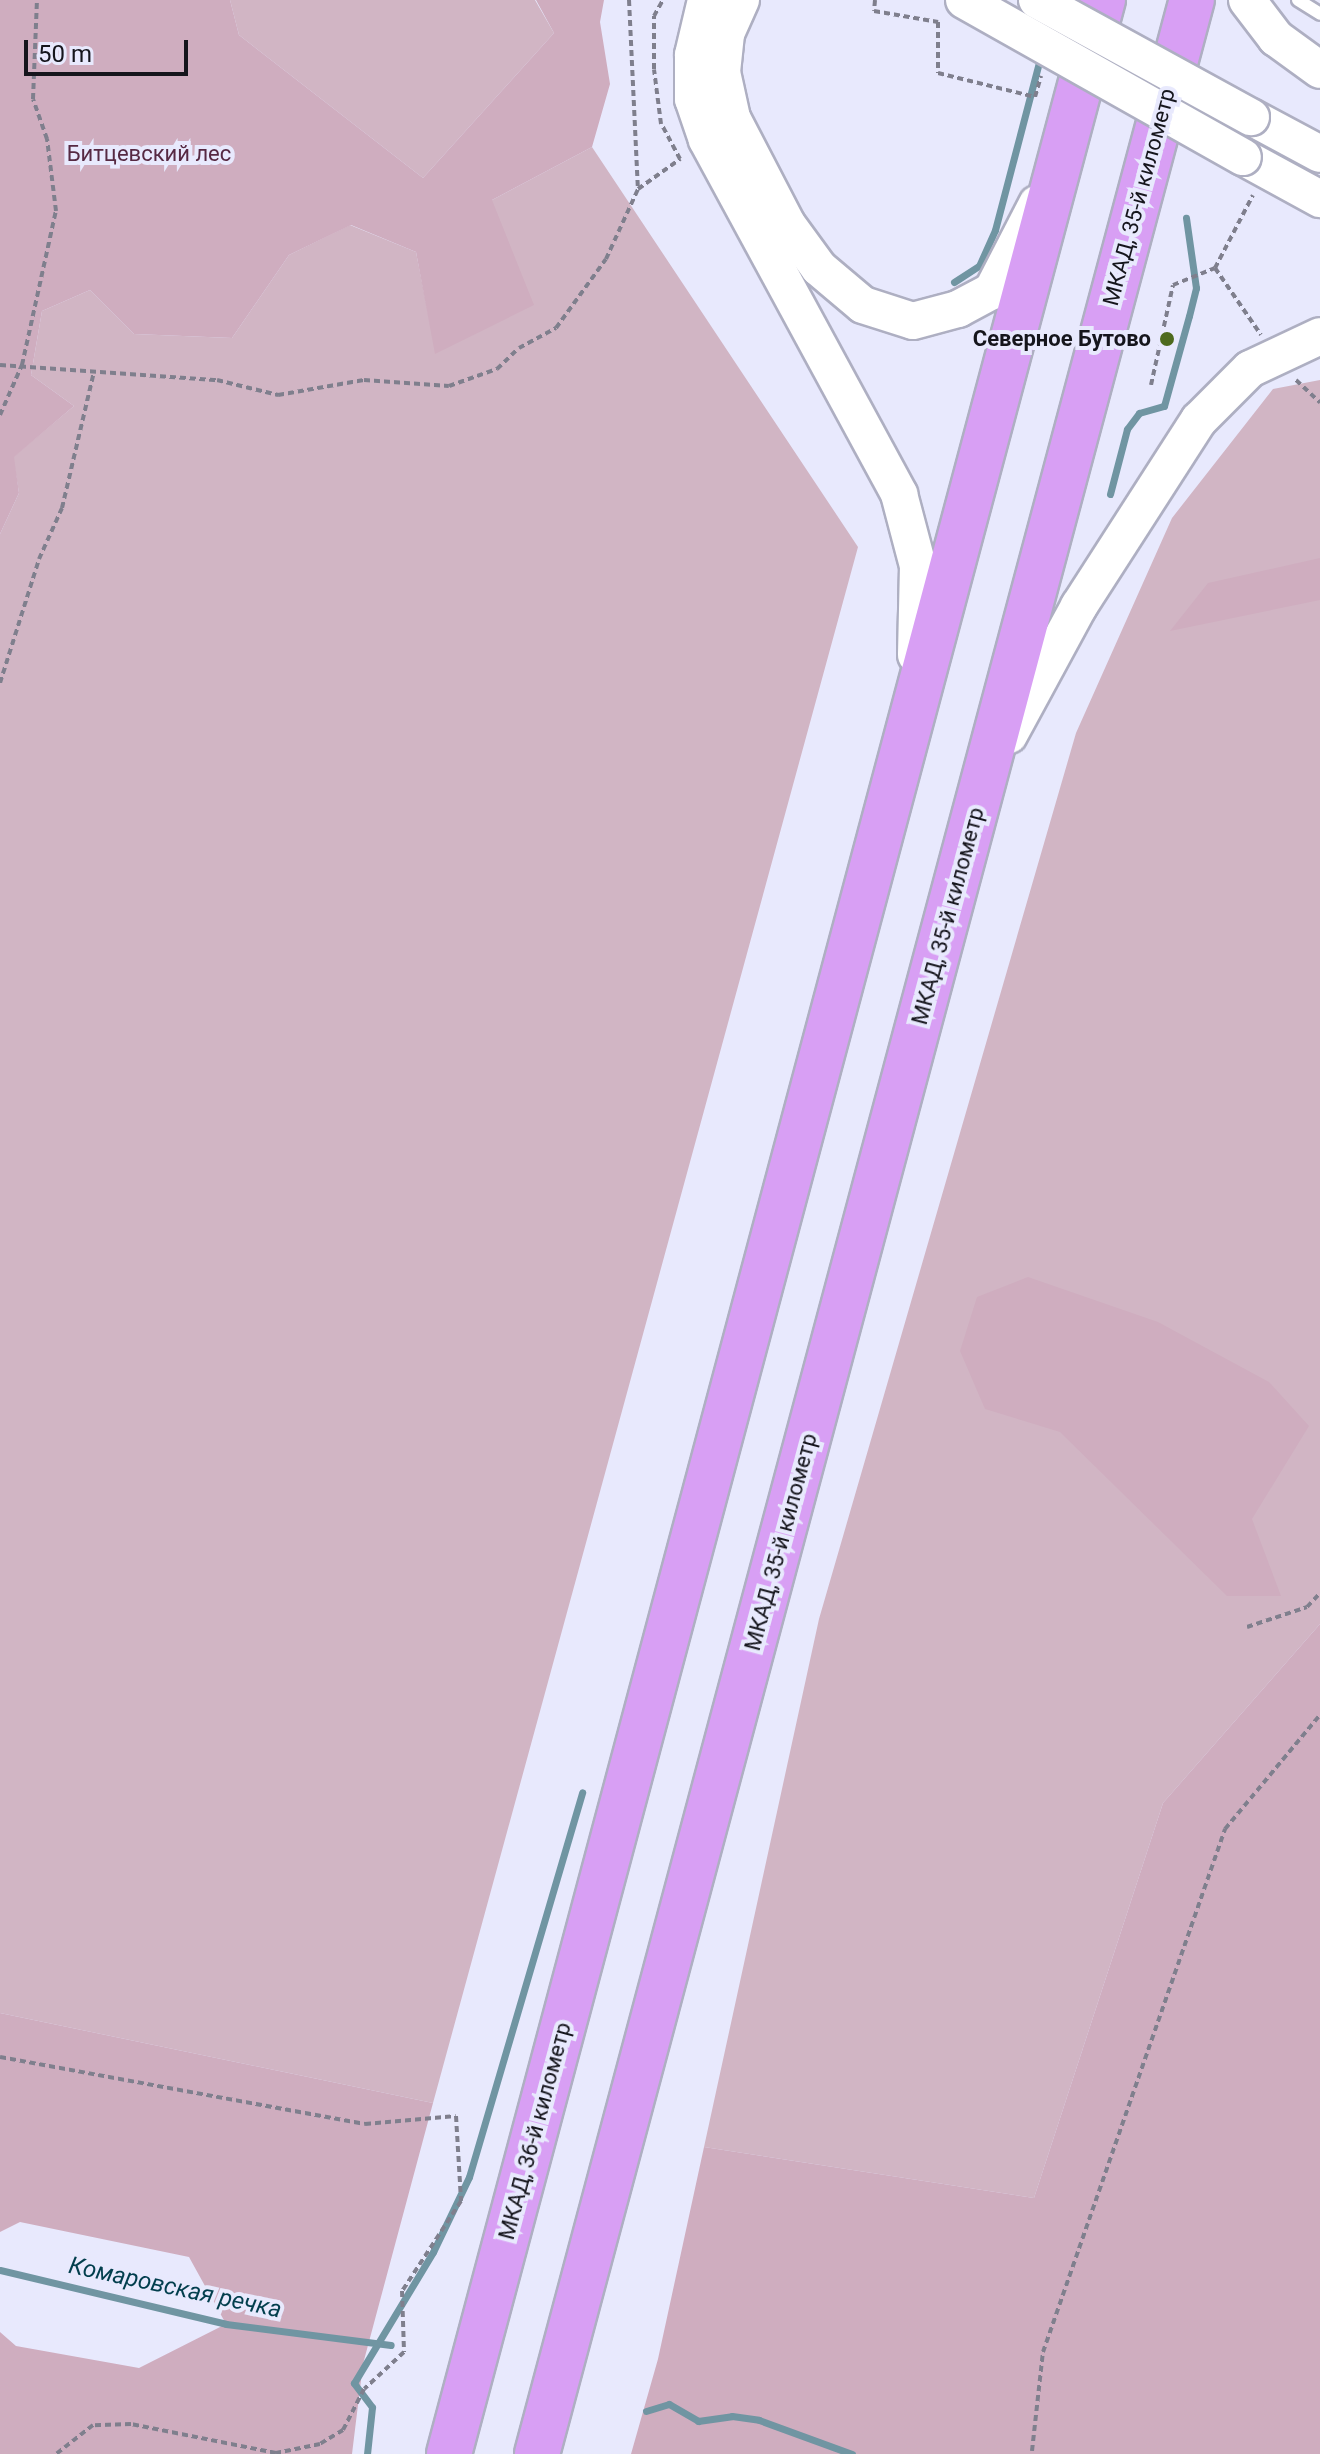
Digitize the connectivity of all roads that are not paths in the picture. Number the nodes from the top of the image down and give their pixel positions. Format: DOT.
graph roads {
  1 [pos="706,0"];
  2 [pos="741,0"];
  3 [pos="964,0"];
  4 [pos="1037,0"];
  5 [pos="1103,0"];
  6 [pos="1192,0"];
  7 [pos="1247,0"];
  8 [pos="1298,0"];
  9 [pos="1320,14"];
  10 [pos="1315,59"];
  11 [pos="1320,154"];
  12 [pos="1061,157"];
  13 [pos="1320,199"];
  14 [pos="1320,336"];
  15 [pos="896,777"];
  16 [pos="968,841"];
  17 [pos="449,2454"];
  18 [pos="537,2454"];
  1 -- 15 [label="main road"];
  2 -- 12 [label="main road"];
  3 -- 13 [label="main road, bridge"];
  4 -- 11 [label="main road, bridge"];
  5 -- 12 [label="highway"];
  6 -- 16 [label="highway, МКАД, 35-й километр"];
  7 -- 10 [label="main road"];
  8 -- 9 [label="lane"];
  12 -- 15 [label="highway"];
  14 -- 16 [label="main road"];
  15 -- 17 [label="highway, МКАД, 36-й километр"];
  16 -- 18 [label="highway, МКАД, 35-й километр"];
}
